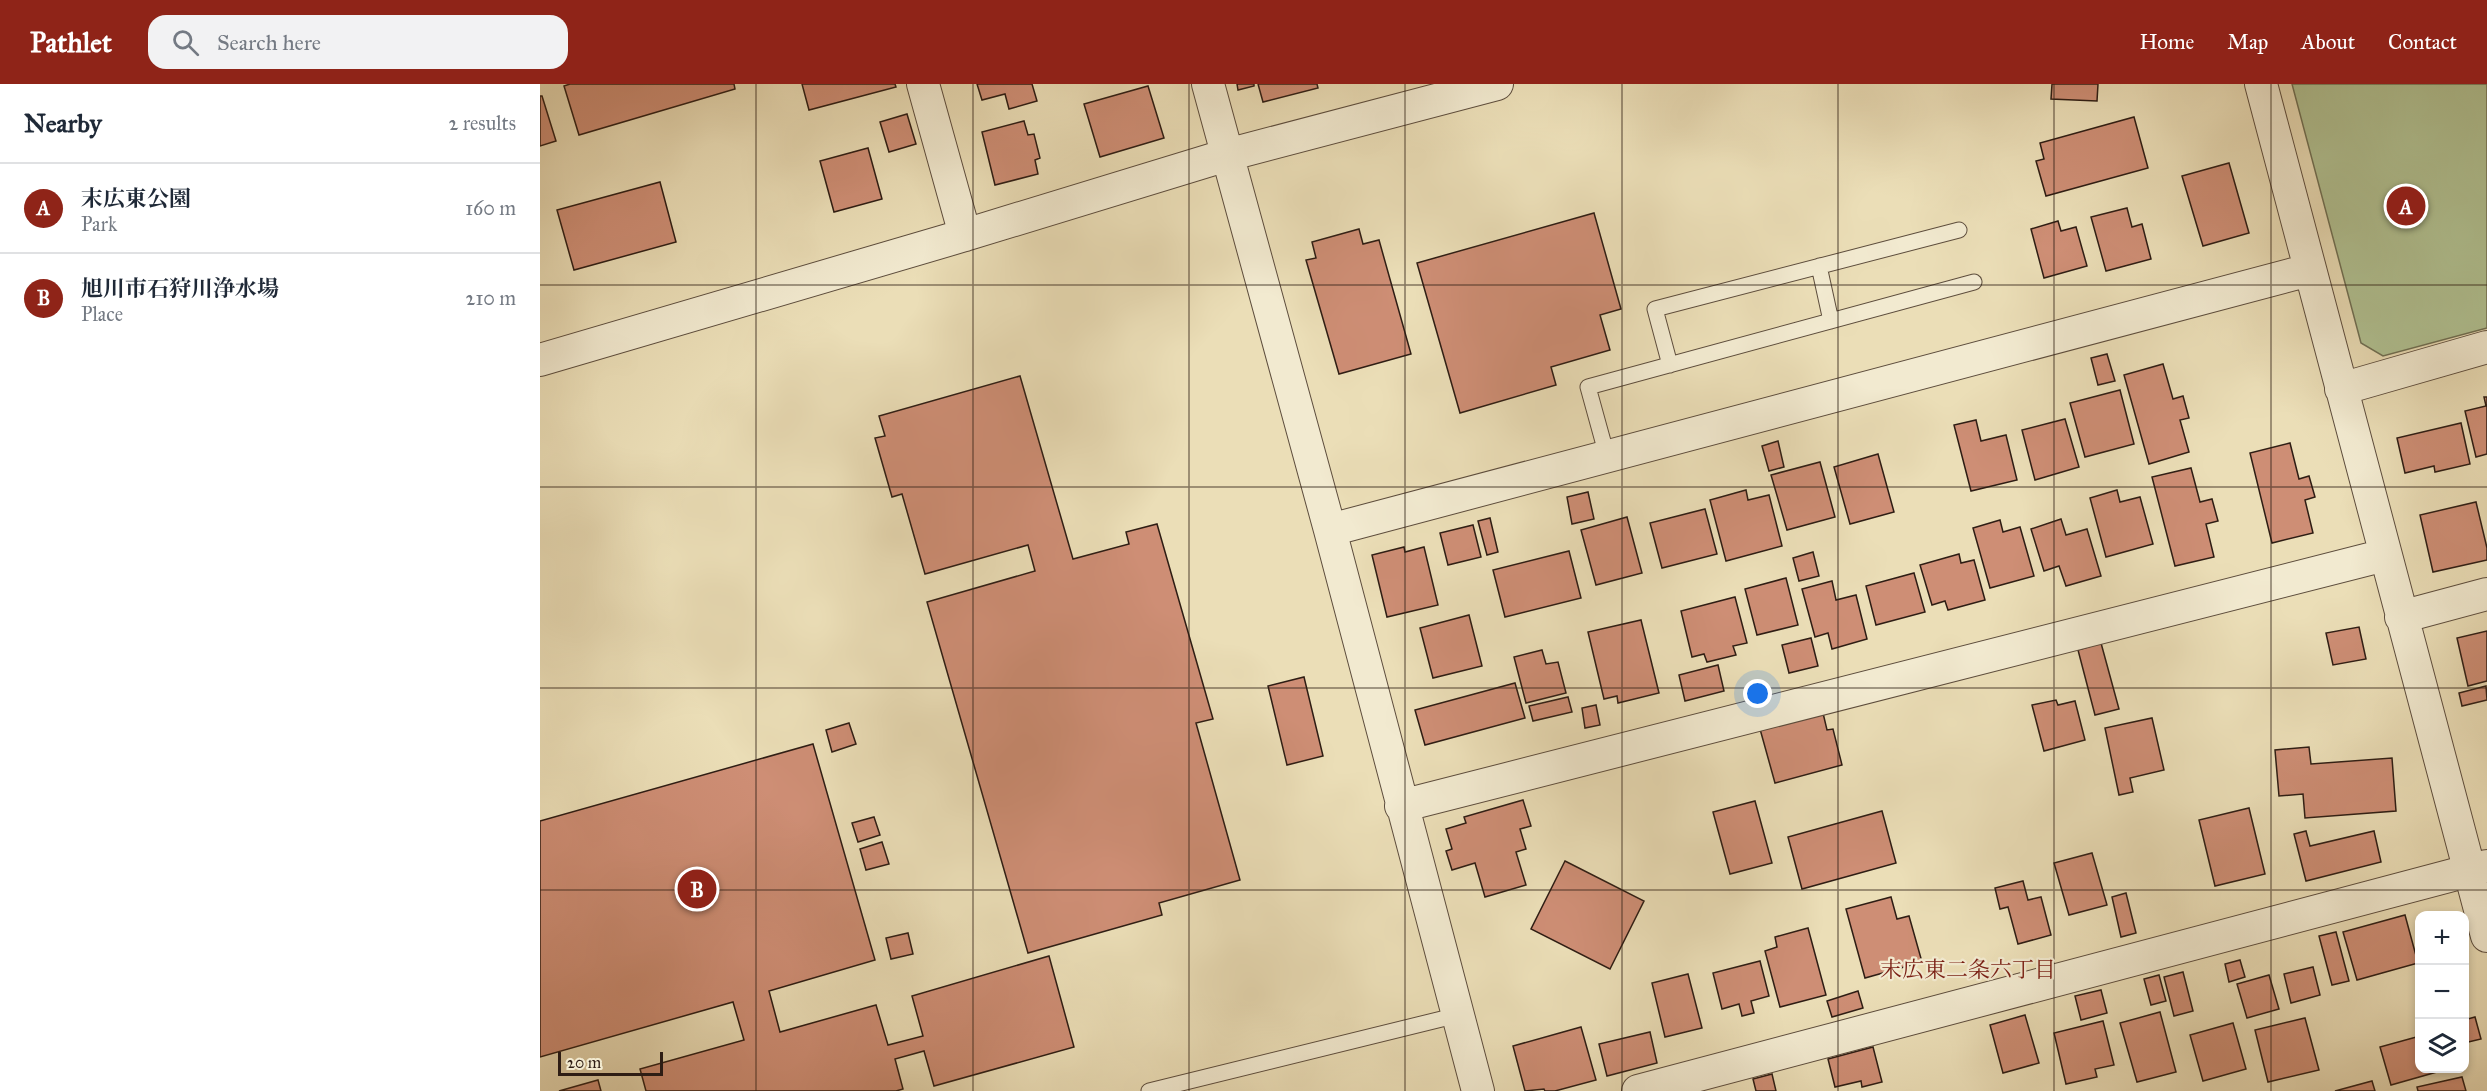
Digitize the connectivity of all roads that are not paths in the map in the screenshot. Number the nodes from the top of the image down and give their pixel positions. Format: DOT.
graph roads {
  1 [pos="923,84"];
  2 [pos="1208,84"];
  3 [pos="2261,84"];
  4 [pos="1488,85"];
  5 [pos="1227,155"];
  6 [pos="1959,230"];
  7 [pos="965,236"];
  8 [pos="1819,266"];
  9 [pos="2309,270"];
  10 [pos="1974,282"];
  11 [pos="1831,321"];
  12 [pos="2487,347"];
  13 [pos="540,360"];
  14 [pos="1670,365"];
  15 [pos="2342,389"];
  16 [pos="1607,456"];
  17 [pos="1330,530"];
  18 [pos="2385,555"];
  19 [pos="2487,594"];
  20 [pos="2401,617"];
  21 [pos="1401,806"];
  22 [pos="2478,868"];
  23 [pos="2487,936"];
  24 [pos="1458,1015"];
  25 [pos="1149,1091"];
  26 [pos="1478,1091"];
  27 [pos="1638,1091"];
  1 -- 7 [label="street"];
  2 -- 5 [label="street"];
  3 -- 9 [label="street"];
  4 -- 5 [label="street"];
  5 -- 7 [label="street"];
  5 -- 17 [label="street"];
  6 -- 8 [label="lane"];
  7 -- 13 [label="street"];
  8 -- 11 [label="lane"];
  8 -- 14 [label="lane"];
  9 -- 15 [label="street"];
  9 -- 16 [label="street"];
  10 -- 11 [label="lane"];
  11 -- 14 [label="lane"];
  12 -- 15 [label="street"];
  14 -- 16 [label="lane"];
  15 -- 18 [label="street"];
  16 -- 17 [label="street"];
  17 -- 21 [label="street"];
  18 -- 20 [label="street"];
  18 -- 21 [label="street"];
  19 -- 20 [label="street"];
  20 -- 22 [label="street"];
  21 -- 24 [label="street"];
  22 -- 23 [label="street"];
  22 -- 27 [label="street"];
  24 -- 25 [label="lane"];
  24 -- 26 [label="street"];
}
